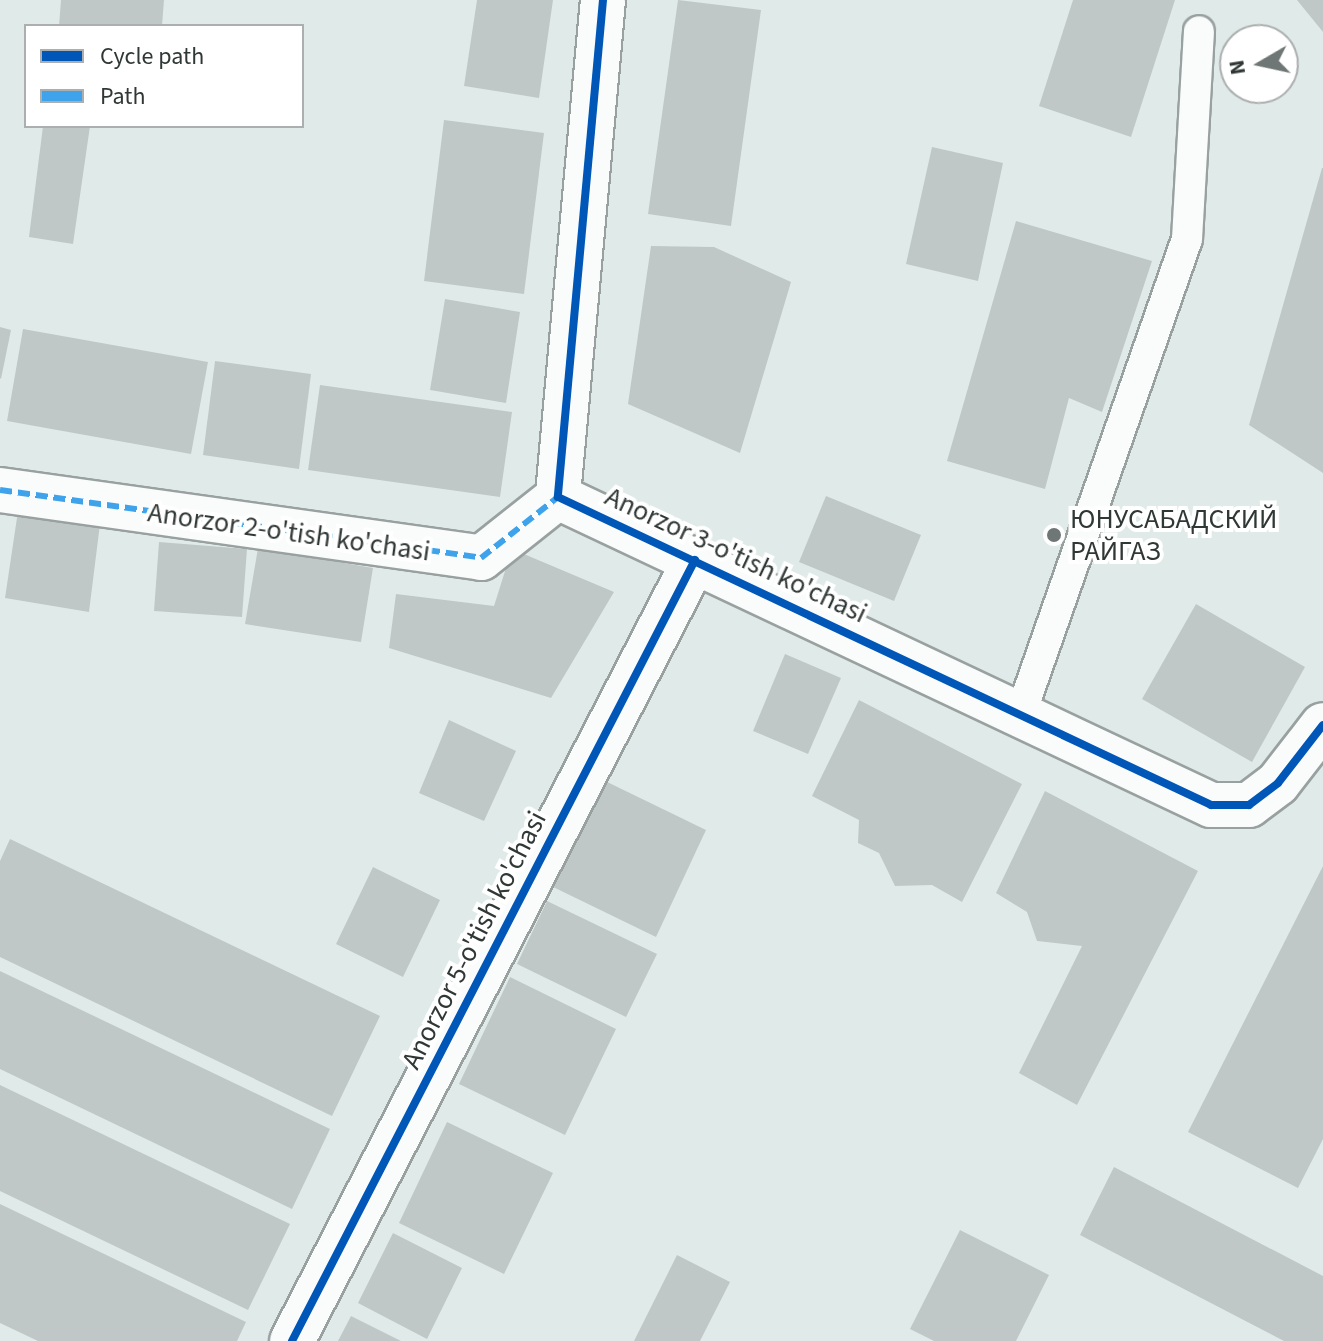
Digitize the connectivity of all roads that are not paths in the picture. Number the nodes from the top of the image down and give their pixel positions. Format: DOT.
graph roads {
  1 [pos="603,0"];
  2 [pos="1199,31"];
  3 [pos="0,490"];
  4 [pos="558,497"];
  5 [pos="695,560"];
  6 [pos="1021,713"];
  7 [pos="1323,725"];
  8 [pos="292,1341"];
  1 -- 4 [label="street"];
  2 -- 6 [label="lane"];
  3 -- 4 [label="street, Anorzor 2-o'tish ko'chasi"];
  4 -- 5 [label="street, Anorzor 3-o'tish ko'chasi"];
  5 -- 6 [label="street, Anorzor 3-o'tish ko'chasi"];
  5 -- 8 [label="street, Anorzor 5-o'tish ko'chasi"];
  6 -- 7 [label="street, Anorzor 3-o'tish ko'chasi"];
}
